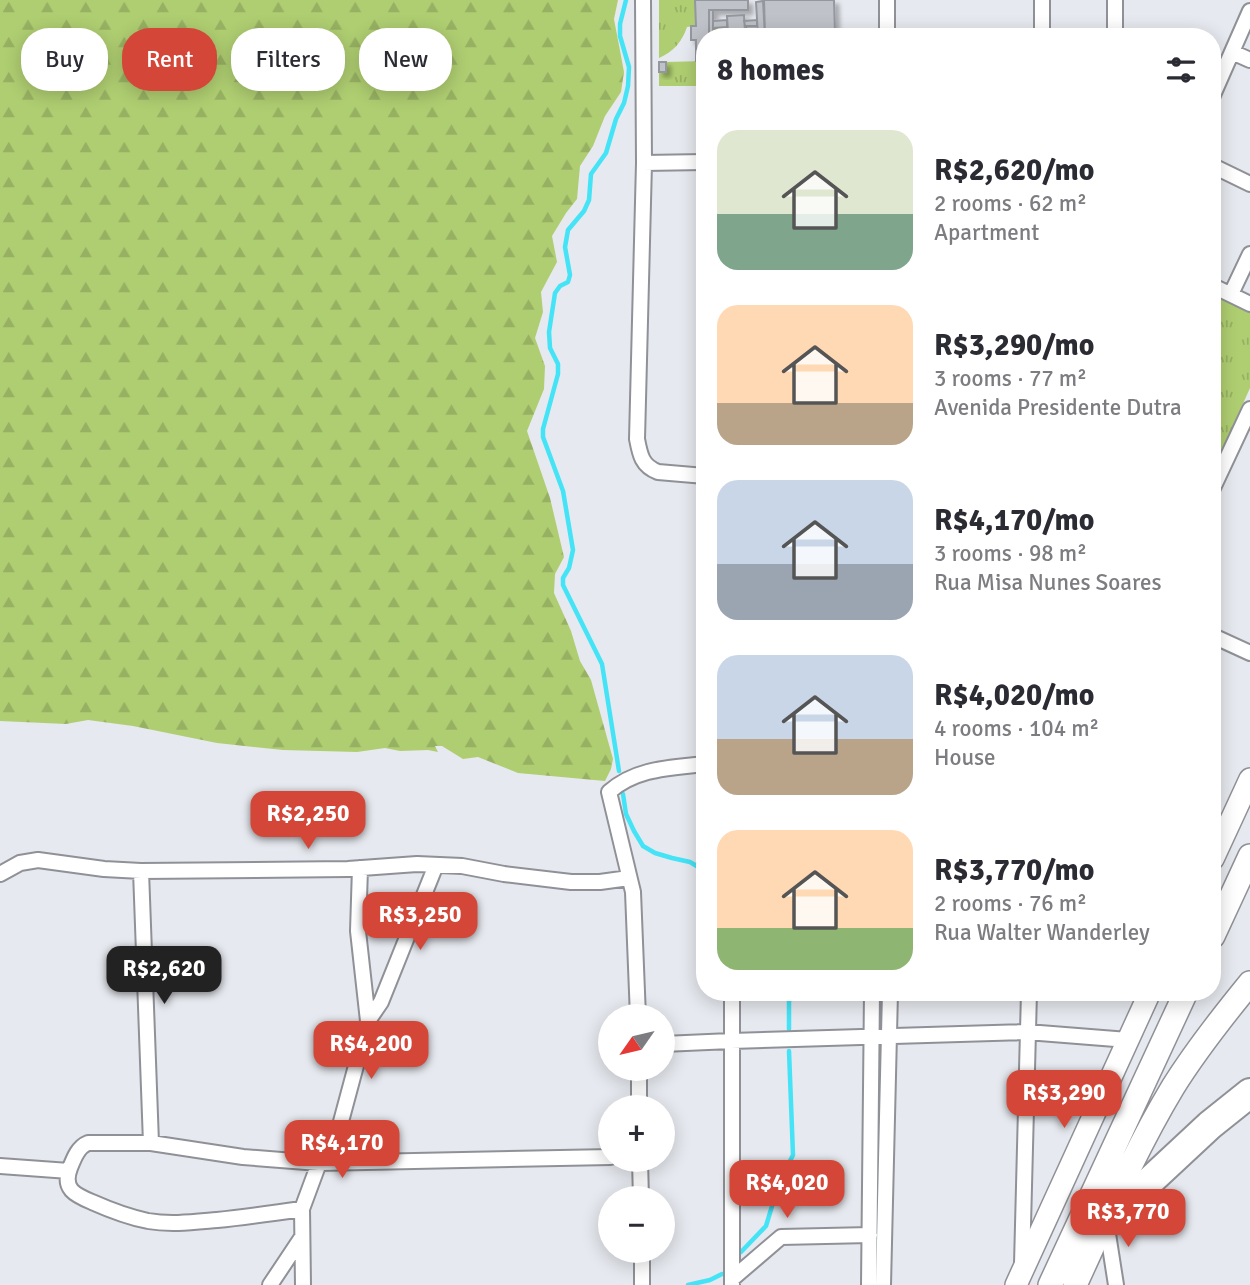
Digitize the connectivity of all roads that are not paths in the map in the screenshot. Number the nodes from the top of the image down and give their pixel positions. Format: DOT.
graph roads {
  1 [pos="643,0"];
  2 [pos="887,0"];
  3 [pos="1042,0"];
  4 [pos="1115,0"];
  5 [pos="1250,11"];
  6 [pos="887,28"];
  7 [pos="1042,28"];
  8 [pos="1115,28"];
  9 [pos="1232,52"];
  10 [pos="1250,60"];
  11 [pos="1221,77"];
  12 [pos="696,162"];
  13 [pos="644,163"];
  14 [pos="1221,170"];
  15 [pos="1250,184"];
  16 [pos="1250,254"];
  17 [pos="1221,290"];
  18 [pos="1231,294"];
  19 [pos="1250,304"];
  20 [pos="1250,409"];
  21 [pos="1221,471"];
  22 [pos="696,475"];
  23 [pos="1221,640"];
  24 [pos="1250,653"];
  25 [pos="696,765"];
  26 [pos="1250,779"];
  27 [pos="1221,842"];
  28 [pos="1250,856"];
  29 [pos="436,865"];
  30 [pos="360,868"];
  31 [pos="141,871"];
  32 [pos="0,874"];
  33 [pos="629,878"];
  34 [pos="1221,919"];
  35 [pos="1250,983"];
  36 [pos="732,1001"];
  37 [pos="872,1001"];
  38 [pos="890,1001"];
  39 [pos="1029,1001"];
  40 [pos="1146,1001"];
  41 [pos="1182,1001"];
  42 [pos="638,1004"];
  43 [pos="368,1021"];
  44 [pos="1027,1032"];
  45 [pos="872,1037"];
  46 [pos="888,1037"];
  47 [pos="1128,1040"];
  48 [pos="731,1041"];
  49 [pos="676,1043"];
  50 [pos="1250,1093"];
  51 [pos="151,1143"];
  52 [pos="598,1157"];
  53 [pos="319,1163"];
  54 [pos="0,1166"];
  55 [pos="69,1171"];
  56 [pos="302,1209"];
  57 [pos="1106,1219"];
  58 [pos="870,1236"];
  59 [pos="302,1237"];
  60 [pos="642,1263"];
  61 [pos="1019,1279"];
  62 [pos="732,1282"];
  63 [pos="270,1285"];
  64 [pos="303,1285"];
  65 [pos="642,1285"];
  66 [pos="869,1285"];
  67 [pos="883,1285"];
  68 [pos="1049,1285"];
  69 [pos="1075,1285"];
  70 [pos="1116,1285"];
  1 -- 13 [label="street"];
  2 -- 6 [label="street"];
  3 -- 7 [label="street"];
  4 -- 8 [label="street"];
  5 -- 9 [label="street"];
  9 -- 10 [label="street"];
  9 -- 11 [label="street"];
  12 -- 13 [label="street"];
  13 -- 22 [label="street"];
  14 -- 15 [label="street"];
  16 -- 18 [label="street"];
  17 -- 18 [label="street"];
  18 -- 19 [label="street"];
  20 -- 21 [label="street"];
  23 -- 24 [label="street"];
  25 -- 33 [label="street"];
  26 -- 27 [label="street"];
  28 -- 34 [label="main road"];
  29 -- 30 [label="street"];
  29 -- 33 [label="street"];
  29 -- 43 [label="street"];
  30 -- 31 [label="street"];
  30 -- 43 [label="street"];
  31 -- 32 [label="street"];
  31 -- 51 [label="street"];
  33 -- 42 [label="street"];
  35 -- 57 [label="main road"];
  36 -- 48 [label="street"];
  37 -- 45 [label="street"];
  38 -- 46 [label="street"];
  39 -- 44 [label="street"];
  40 -- 47 [label="street"];
  41 -- 68 [label="main road"];
  43 -- 53 [label="street"];
  44 -- 46 [label="street"];
  44 -- 47 [label="street"];
  44 -- 61 [label="street"];
  45 -- 46 [label="street"];
  45 -- 48 [label="street"];
  45 -- 58 [label="street"];
  46 -- 67 [label="street"];
  47 -- 61 [label="street"];
  48 -- 49 [label="street"];
  48 -- 62 [label="street"];
  50 -- 57 [label="highway"];
  51 -- 53 [label="street"];
  51 -- 55 [label="street"];
  52 -- 53 [label="street"];
  53 -- 56 [label="street"];
  54 -- 55 [label="street"];
  55 -- 56 [label="street"];
  56 -- 59 [label="street"];
  57 -- 69 [label="main road"];
  57 -- 70 [label="street"];
  58 -- 62 [label="street"];
  58 -- 66 [label="street"];
  59 -- 63 [label="street"];
  59 -- 64 [label="street"];
  60 -- 65 [label="street"];
}
